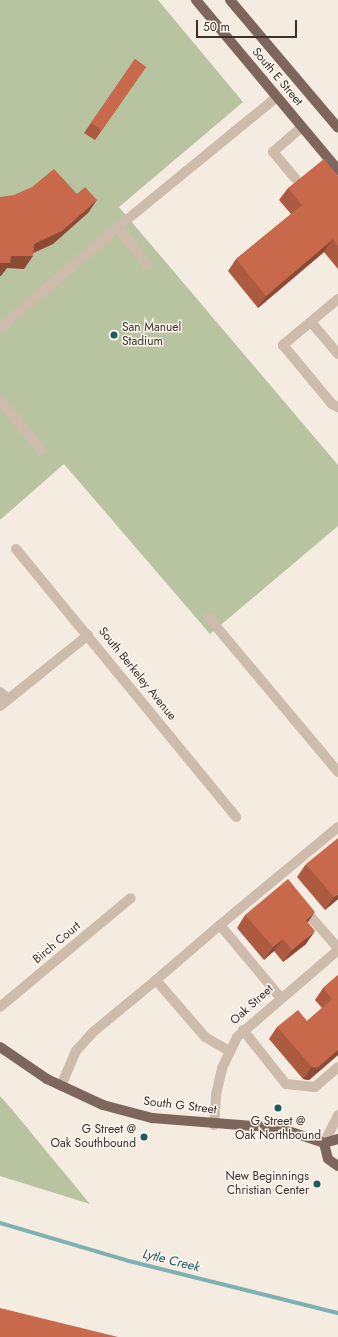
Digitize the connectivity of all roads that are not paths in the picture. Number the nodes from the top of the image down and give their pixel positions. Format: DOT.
graph roads {
  1 [pos="196,0"];
  2 [pos="230,0"];
  3 [pos="277,97"];
  4 [pos="302,127"];
  5 [pos="338,128"];
  6 [pos="338,170"];
  7 [pos="295,178"];
  8 [pos="118,227"];
  9 [pos="148,266"];
  10 [pos="338,299"];
  11 [pos="311,322"];
  12 [pos="0,328"];
  13 [pos="338,354"];
  14 [pos="0,400"];
  15 [pos="338,407"];
  16 [pos="41,450"];
  17 [pos="16,549"];
  18 [pos="209,618"];
  19 [pos="88,635"];
  20 [pos="0,692"];
  21 [pos="4,703"];
  22 [pos="338,772"];
  23 [pos="236,817"];
  24 [pos="338,827"];
  25 [pos="278,877"];
  26 [pos="287,888"];
  27 [pos="131,898"];
  28 [pos="296,899"];
  29 [pos="220,925"];
  30 [pos="338,949"];
  31 [pos="156,980"];
  32 [pos="280,997"];
  33 [pos="0,1007"];
  34 [pos="243,1030"];
  35 [pos="0,1047"];
  36 [pos="229,1051"];
  37 [pos="338,1067"];
  38 [pos="61,1086"];
  39 [pos="338,1115"];
  40 [pos="214,1124"];
  41 [pos="338,1139"];
  42 [pos="324,1143"];
  43 [pos="338,1166"];
  1 -- 3 [label="main road, South E Street"];
  2 -- 5 [label="main road, South E Street"];
  3 -- 4 [label="main road, South E Street"];
  3 -- 8 [label="street"];
  4 -- 6 [label="main road, South E Street"];
  4 -- 7 [label="street"];
  8 -- 9 [label="street"];
  8 -- 12 [label="street"];
  10 -- 11 [label="street"];
  11 -- 13 [label="street"];
  11 -- 15 [label="street"];
  14 -- 16 [label="street"];
  17 -- 19 [label="street, South Berkeley Avenue"];
  18 -- 22 [label="street"];
  19 -- 21 [label="street"];
  19 -- 23 [label="street, South Berkeley Avenue"];
  20 -- 21 [label="street"];
  24 -- 25 [label="street"];
  25 -- 26 [label="street"];
  25 -- 29 [label="street"];
  27 -- 33 [label="street, Birch Court"];
  28 -- 30 [label="street"];
  29 -- 31 [label="street"];
  29 -- 32 [label="street"];
  30 -- 32 [label="street, Oak Street"];
  31 -- 36 [label="street"];
  31 -- 38 [label="street"];
  32 -- 34 [label="street, Oak Street"];
  34 -- 36 [label="street, Oak Street"];
  34 -- 37 [label="street"];
  35 -- 38 [label="main road, South G Street"];
  36 -- 40 [label="street, Oak Street"];
  38 -- 40 [label="main road, South G Street"];
  39 -- 42 [label="street"];
  40 -- 42 [label="main road, South G Street"];
  41 -- 42 [label="main road"];
  42 -- 43 [label="main road"];
}
